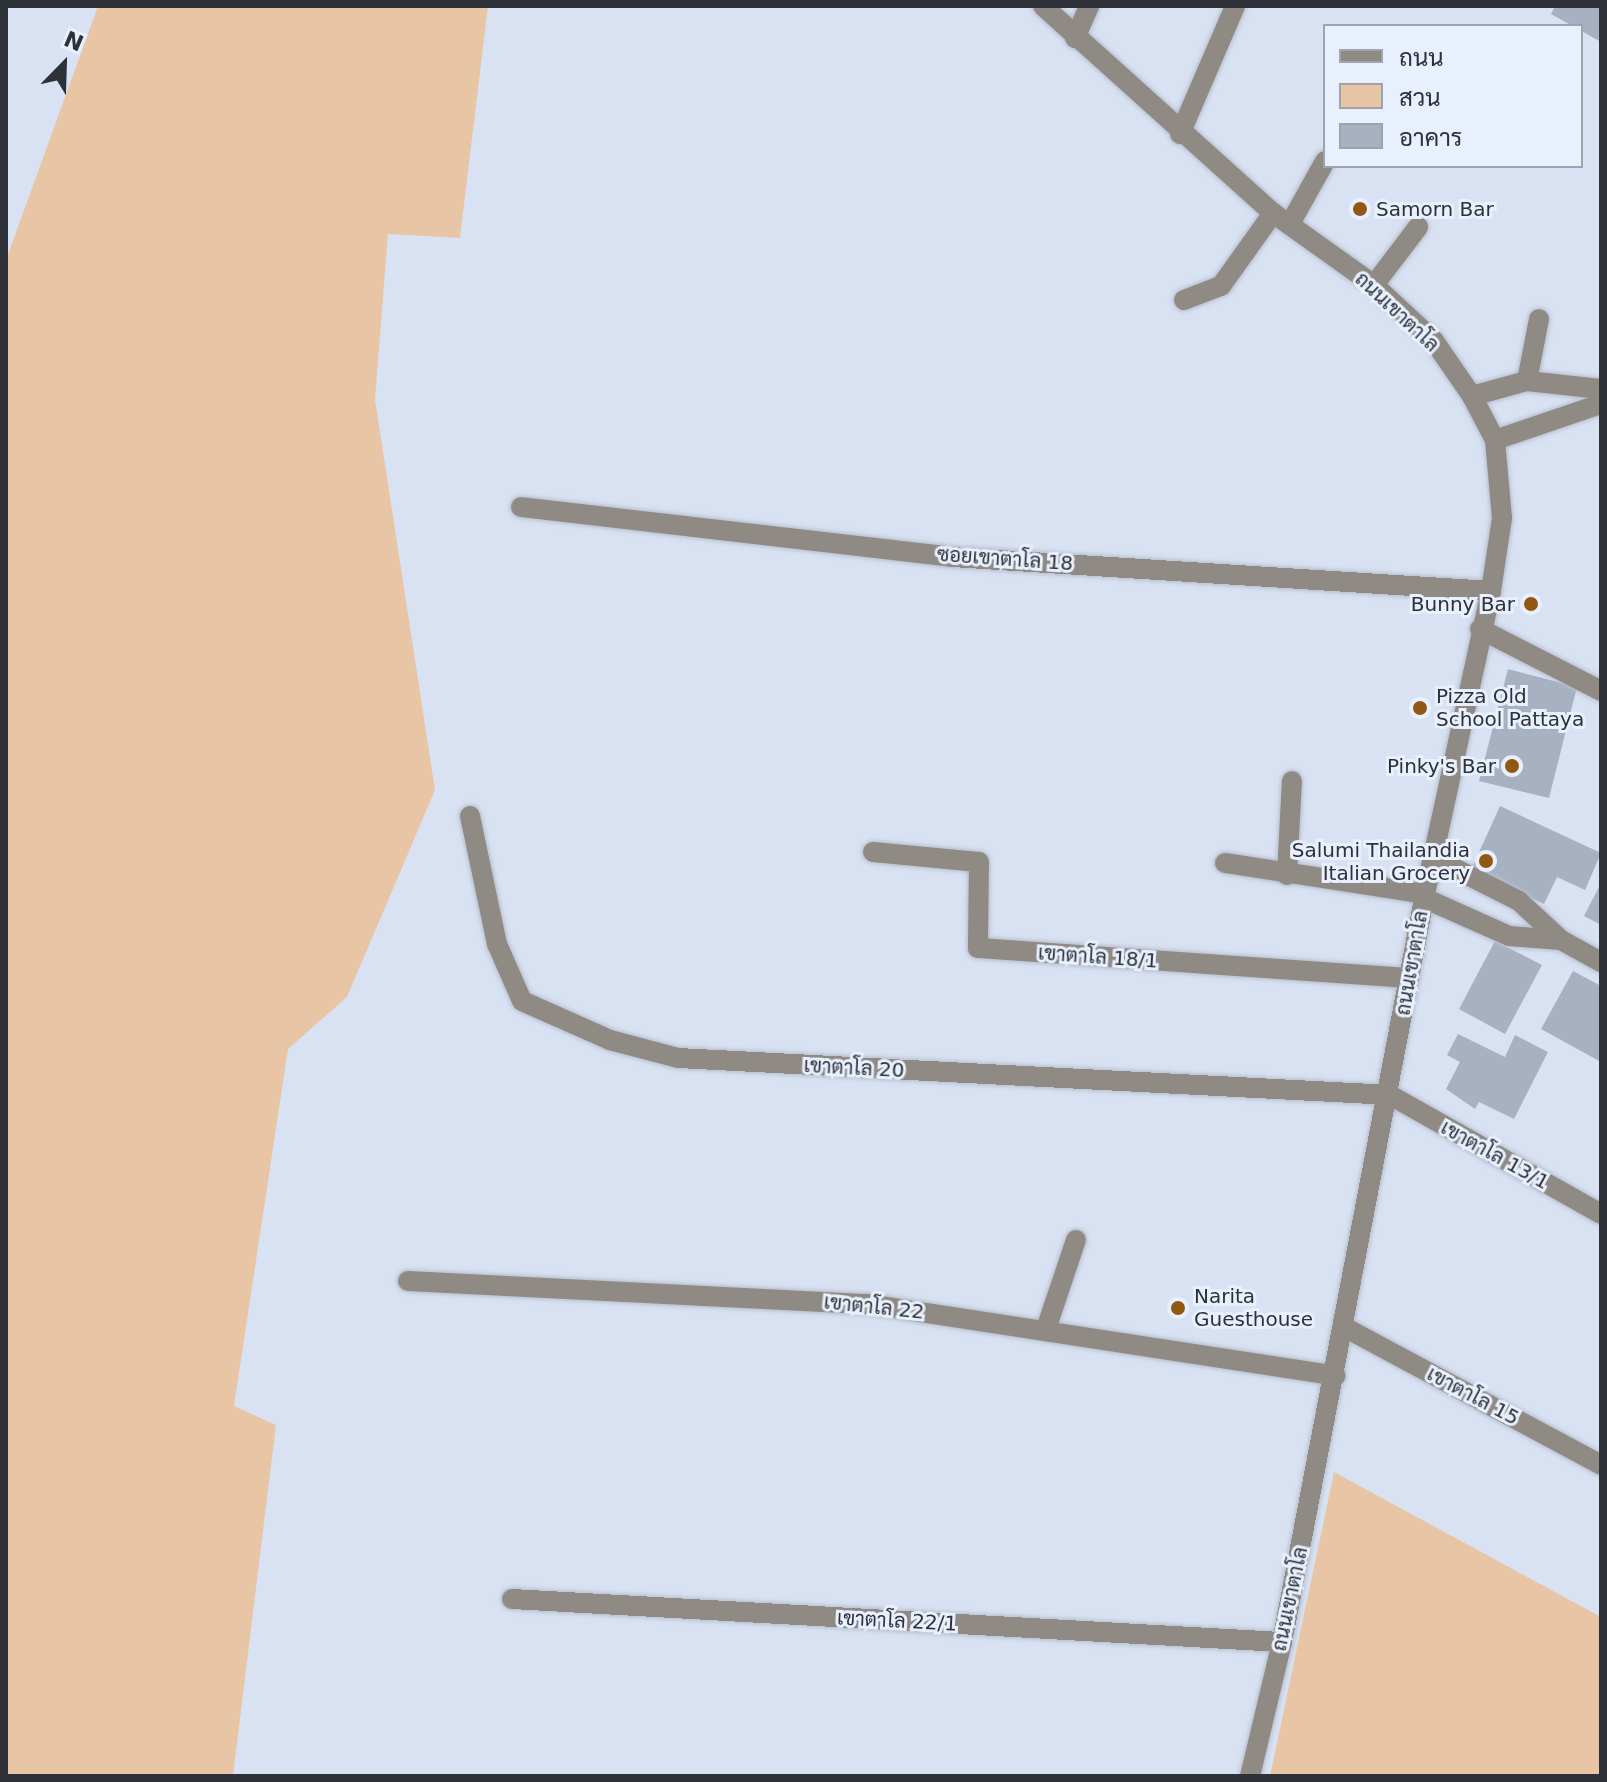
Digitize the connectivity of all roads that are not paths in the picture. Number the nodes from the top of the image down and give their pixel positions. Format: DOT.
graph roads {
  1 [pos="1043,6"];
  2 [pos="1089,6"];
  3 [pos="1235,6"];
  4 [pos="1075,38"];
  5 [pos="1180,134"];
  6 [pos="1323,164"];
  7 [pos="1281,219"];
  8 [pos="1418,227"];
  9 [pos="1374,285"];
  10 [pos="1184,300"];
  11 [pos="1539,319"];
  12 [pos="1527,381"];
  13 [pos="1601,389"];
  14 [pos="1472,396"];
  15 [pos="1601,404"];
  16 [pos="1495,440"];
  17 [pos="521,507"];
  18 [pos="1491,591"];
  19 [pos="1480,629"];
  20 [pos="1601,691"];
  21 [pos="1292,781"];
  22 [pos="470,816"];
  23 [pos="873,852"];
  24 [pos="1432,857"];
  25 [pos="1225,863"];
  26 [pos="1287,875"];
  27 [pos="1424,896"];
  28 [pos="1561,940"];
  29 [pos="1601,962"];
  30 [pos="1409,978"];
  31 [pos="1390,1095"];
  32 [pos="1601,1214"];
  33 [pos="1076,1240"];
  34 [pos="408,1281"];
  35 [pos="1344,1327"];
  36 [pos="1046,1329"];
  37 [pos="1335,1376"];
  38 [pos="1601,1465"];
  39 [pos="512,1599"];
  40 [pos="1282,1642"];
  41 [pos="1250,1776"];
  1 -- 4 [label="street, ถนนเขาตาโล"];
  2 -- 4 [label="street"];
  3 -- 5 [label="street"];
  4 -- 5 [label="street, ถนนเขาตาโล"];
  5 -- 7 [label="street, ถนนเขาตาโล"];
  6 -- 7 [label="street"];
  7 -- 9 [label="street, ถนนเขาตาโล"];
  7 -- 10 [label="street"];
  8 -- 9 [label="street"];
  9 -- 14 [label="street, ถนนเขาตาโล"];
  11 -- 12 [label="street"];
  12 -- 13 [label="street"];
  12 -- 14 [label="street"];
  14 -- 16 [label="street, ถนนเขาตาโล"];
  15 -- 16 [label="street"];
  16 -- 18 [label="street, ถนนเขาตาโล"];
  17 -- 18 [label="street, ซอยเขาตาโล 18"];
  18 -- 19 [label="street, ถนนเขาตาโล"];
  19 -- 20 [label="street"];
  19 -- 24 [label="street, ถนนเขาตาโล"];
  21 -- 26 [label="street"];
  22 -- 31 [label="street, เขาตาโล 20"];
  23 -- 30 [label="street, เขาตาโล 18/1"];
  24 -- 27 [label="street, ถนนเขาตาโล"];
  24 -- 28 [label="street"];
  25 -- 26 [label="street"];
  26 -- 27 [label="street"];
  27 -- 28 [label="street"];
  27 -- 30 [label="street, ถนนเขาตาโล"];
  28 -- 29 [label="street"];
  30 -- 31 [label="street, ถนนเขาตาโล"];
  31 -- 32 [label="street, เขาตาโล 13/1"];
  31 -- 35 [label="street, ถนนเขาตาโล"];
  33 -- 36 [label="street"];
  34 -- 36 [label="street, เขาตาโล 22"];
  35 -- 37 [label="street, ถนนเขาตาโล"];
  35 -- 38 [label="street, เขาตาโล 15"];
  36 -- 37 [label="street, เขาตาโล 22"];
  37 -- 40 [label="street, ถนนเขาตาโล"];
  39 -- 40 [label="street, เขาตาโล 22/1"];
  40 -- 41 [label="street, ถนนเขาตาโล"];
}
